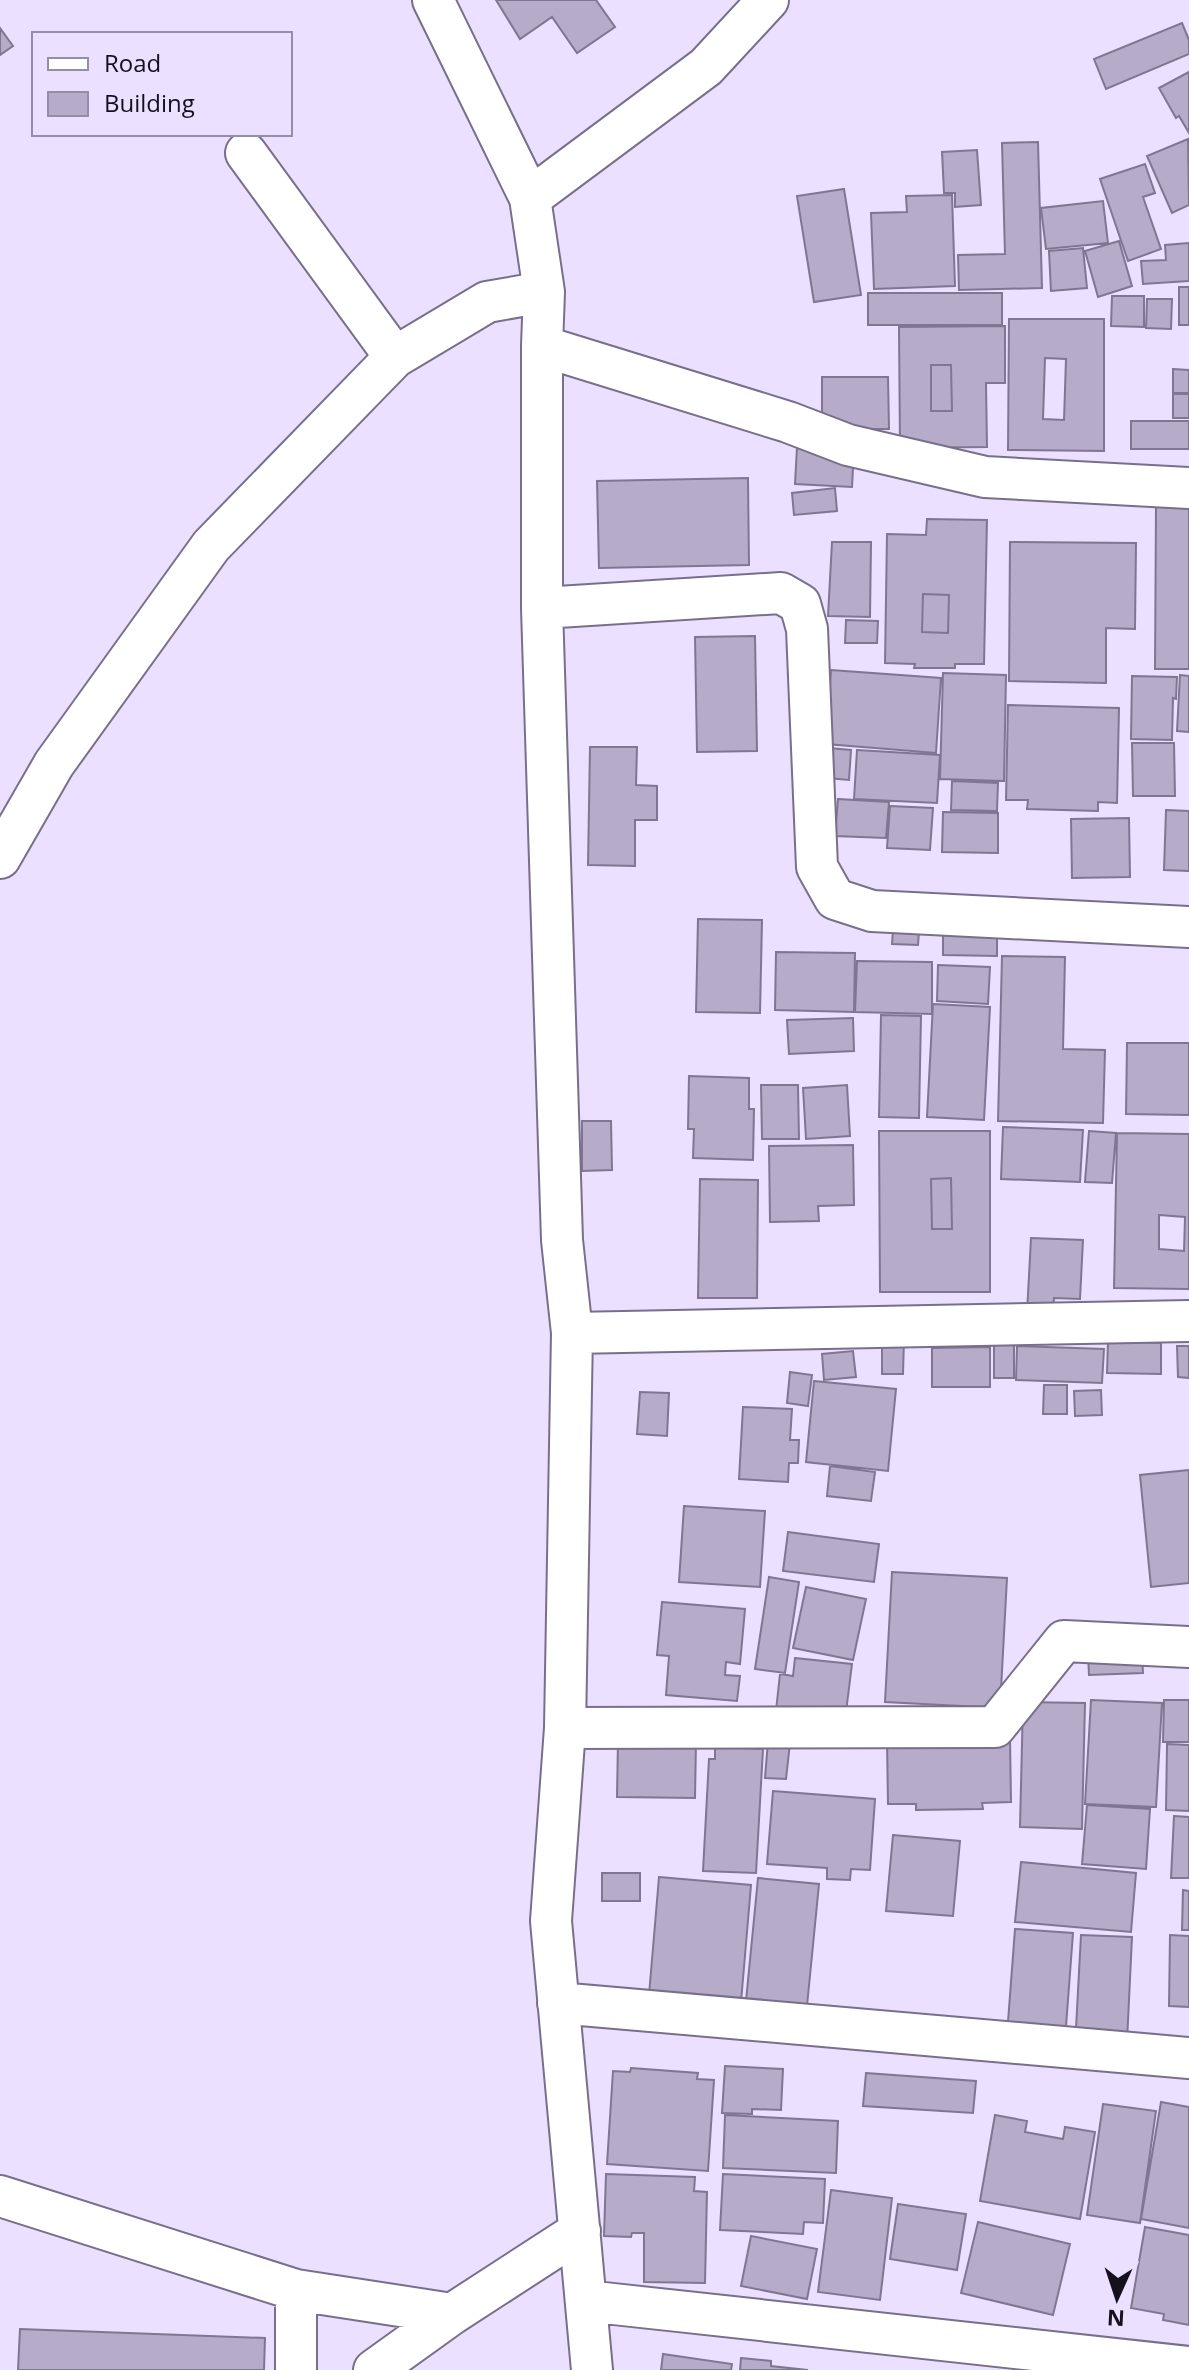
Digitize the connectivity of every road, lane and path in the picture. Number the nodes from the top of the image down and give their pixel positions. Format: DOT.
graph roads {
  1 [pos="433,0"];
  2 [pos="768,0"];
  3 [pos="246,153"];
  4 [pos="530,198"];
  5 [pos="544,292"];
  6 [pos="542,346"];
  7 [pos="395,357"];
  8 [pos="1189,488"];
  9 [pos="542,608"];
  10 [pos="0,858"];
  11 [pos="1189,927"];
  12 [pos="1189,1321"];
  13 [pos="572,1333"];
  14 [pos="1189,1647"];
  15 [pos="565,1728"];
  16 [pos="558,2003"];
  17 [pos="1189,2058"];
  18 [pos="0,2196"];
  19 [pos="580,2231"];
  20 [pos="296,2290"];
  21 [pos="586,2301"];
  22 [pos="452,2314"];
  23 [pos="1189,2367"];
  24 [pos="296,2370"];
  25 [pos="374,2370"];
  26 [pos="592,2370"];
  1 -- 4 [label="street"];
  2 -- 4 [label="street"];
  3 -- 7 [label="street"];
  4 -- 5 [label="street"];
  5 -- 6 [label="street"];
  5 -- 7 [label="street"];
  6 -- 8 [label="street"];
  6 -- 9 [label="street"];
  7 -- 10 [label="street"];
  9 -- 11 [label="street"];
  9 -- 13 [label="street"];
  12 -- 13 [label="street"];
  13 -- 15 [label="street"];
  14 -- 15 [label="street"];
  15 -- 16 [label="street"];
  16 -- 17 [label="street"];
  16 -- 19 [label="street"];
  18 -- 20 [label="street"];
  19 -- 21 [label="street"];
  19 -- 22 [label="street"];
  20 -- 22 [label="street"];
  20 -- 24 [label="street"];
  21 -- 23 [label="street"];
  21 -- 26 [label="street"];
  22 -- 25 [label="street"];
}
